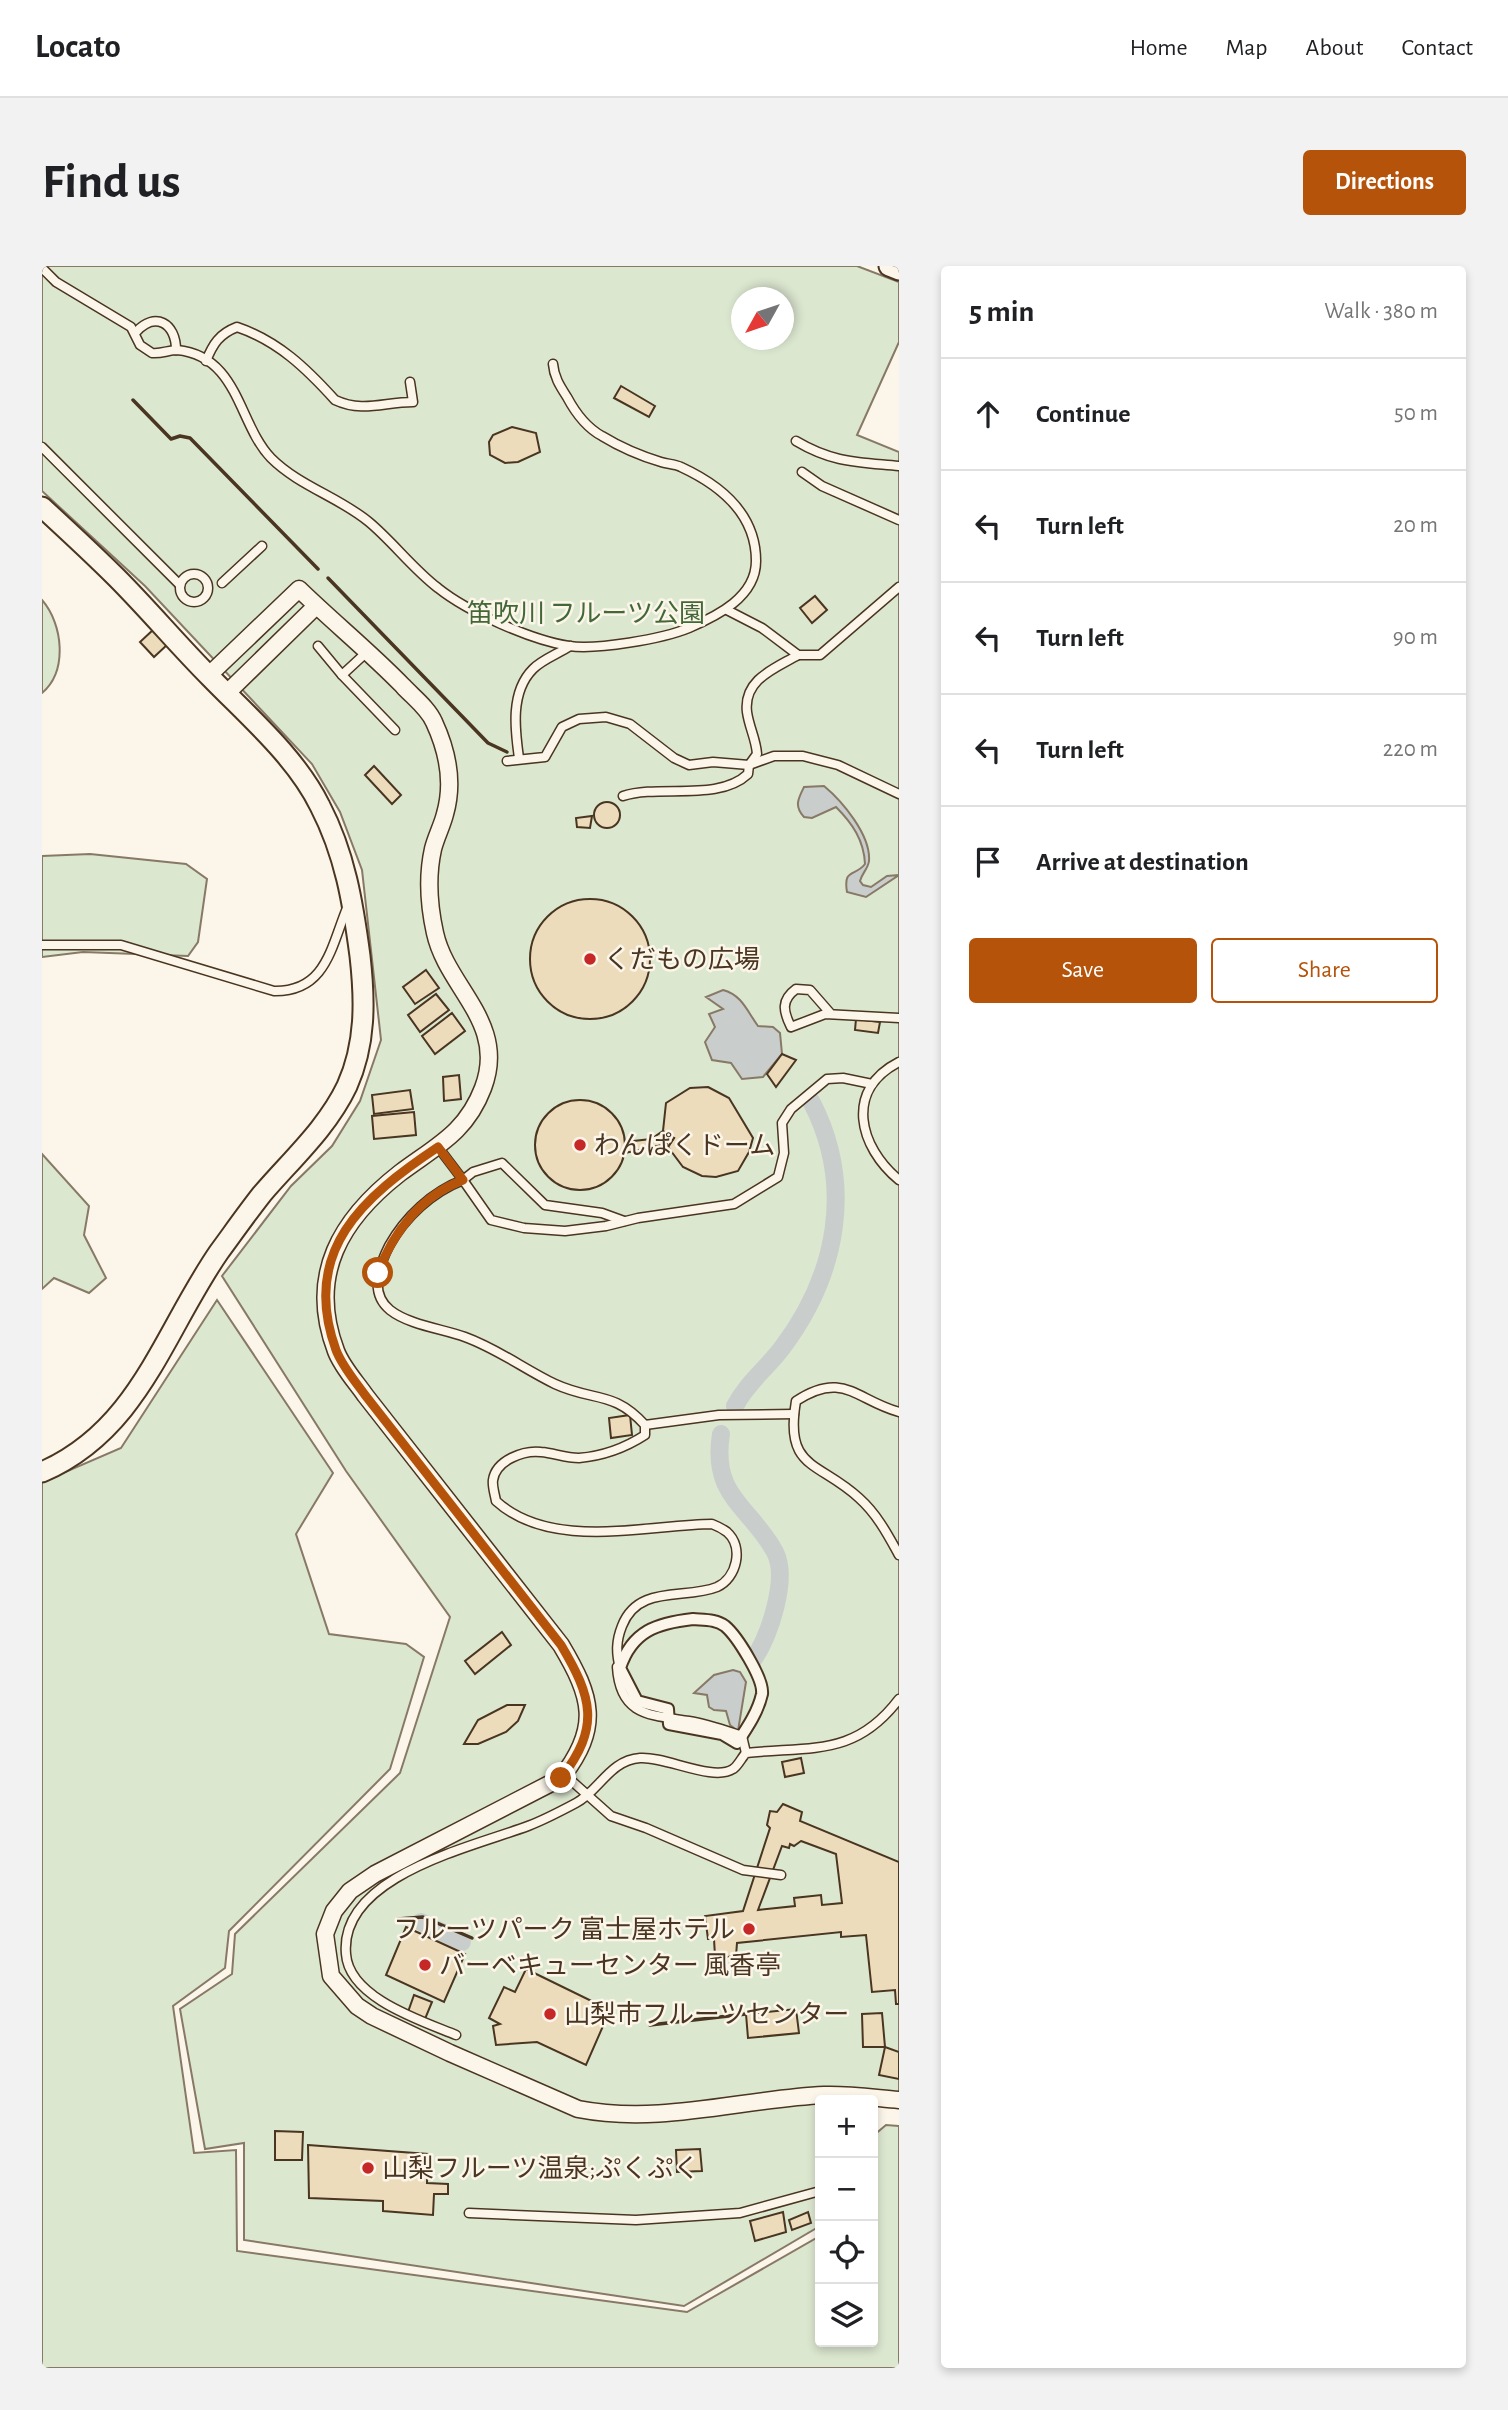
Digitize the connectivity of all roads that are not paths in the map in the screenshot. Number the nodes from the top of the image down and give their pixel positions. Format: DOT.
graph roads {
  1 [pos="890,266"];
  2 [pos="42,268"];
  3 [pos="899,270"];
  4 [pos="136,332"];
  5 [pos="176,350"];
  6 [pos="206,361"];
  7 [pos="553,363"];
  8 [pos="410,382"];
  9 [pos="796,441"];
  10 [pos="42,447"];
  11 [pos="899,466"];
  12 [pos="802,472"];
  13 [pos="42,506"];
  14 [pos="899,520"];
  15 [pos="262,546"];
  16 [pos="222,583"];
  17 [pos="180,585"];
  18 [pos="899,587"];
  19 [pos="316,606"];
  20 [pos="727,610"];
  21 [pos="318,646"];
  22 [pos="570,646"];
  23 [pos="369,651"];
  24 [pos="798,655"];
  25 [pos="342,675"];
  26 [pos="208,676"];
  27 [pos="226,694"];
  28 [pos="395,730"];
  29 [pos="519,758"];
  30 [pos="507,761"];
  31 [pos="749,765"];
  32 [pos="899,794"];
  33 [pos="623,796"];
  34 [pos="352,896"];
  35 [pos="42,945"];
  36 [pos="831,1014"];
  37 [pos="899,1018"];
  38 [pos="899,1062"];
  39 [pos="872,1084"];
  40 [pos="438,1147"];
  41 [pos="463,1180"];
  42 [pos="899,1180"];
  43 [pos="624,1221"];
  44 [pos="899,1412"];
  45 [pos="794,1414"];
  46 [pos="645,1425"];
  47 [pos="42,1472"];
  48 [pos="899,1555"];
  49 [pos="616,1655"];
  50 [pos="620,1668"];
  51 [pos="899,1699"];
  52 [pos="668,1719"];
  53 [pos="742,1736"];
  54 [pos="746,1753"];
  55 [pos="561,1778"];
  56 [pos="587,1796"];
  57 [pos="781,1875"];
  58 [pos="456,2035"];
  59 [pos="815,2098"];
  60 [pos="878,2099"];
  61 [pos="899,2100"];
  62 [pos="815,2192"];
  63 [pos="469,2213"];
  1 -- 3 [label="street"];
  2 -- 4 [label="lane"];
  4 -- 5 [label="lane"];
  4 -- 5 [label="lane"];
  5 -- 6 [label="lane"];
  6 -- 8 [label="lane"];
  6 -- 22 [label="lane"];
  7 -- 20 [label="lane"];
  9 -- 11 [label="lane"];
  10 -- 17 [label="lane"];
  12 -- 14 [label="lane"];
  13 -- 26 [label="street"];
  15 -- 16 [label="lane"];
  18 -- 24 [label="lane"];
  19 -- 23 [label="street"];
  19 -- 26 [label="street"];
  19 -- 27 [label="street"];
  20 -- 22 [label="lane"];
  20 -- 24 [label="lane"];
  21 -- 25 [label="lane"];
  22 -- 29 [label="lane"];
  23 -- 25 [label="lane"];
  23 -- 40 [label="street"];
  24 -- 31 [label="lane"];
  25 -- 28 [label="lane"];
  26 -- 27 [label="street"];
  27 -- 34 [label="street"];
  29 -- 30 [label="lane"];
  29 -- 31 [label="lane"];
  31 -- 32 [label="lane"];
  31 -- 33 [label="lane"];
  34 -- 35 [label="lane"];
  34 -- 47 [label="street"];
  36 -- 36 [label="lane"];
  36 -- 37 [label="lane"];
  38 -- 39 [label="lane"];
  39 -- 42 [label="lane"];
  39 -- 43 [label="lane"];
  40 -- 41 [label="lane"];
  40 -- 55 [label="street"];
  41 -- 43 [label="lane"];
  41 -- 43 [label="lane"];
  41 -- 46 [label="lane"];
  44 -- 45 [label="lane"];
  45 -- 46 [label="lane"];
  45 -- 48 [label="lane"];
  46 -- 49 [label="lane"];
  49 -- 50 [label="lane"];
  49 -- 52 [label="lane"];
  50 -- 52 [label="street"];
  50 -- 53 [label="street"];
  51 -- 54 [label="lane"];
  52 -- 53 [label="street"];
  53 -- 54 [label="lane"];
  54 -- 56 [label="lane"];
  55 -- 56 [label="lane"];
  55 -- 59 [label="street"];
  56 -- 57 [label="lane"];
  56 -- 58 [label="lane"];
  60 -- 61 [label="street"];
  62 -- 63 [label="lane"];
}
